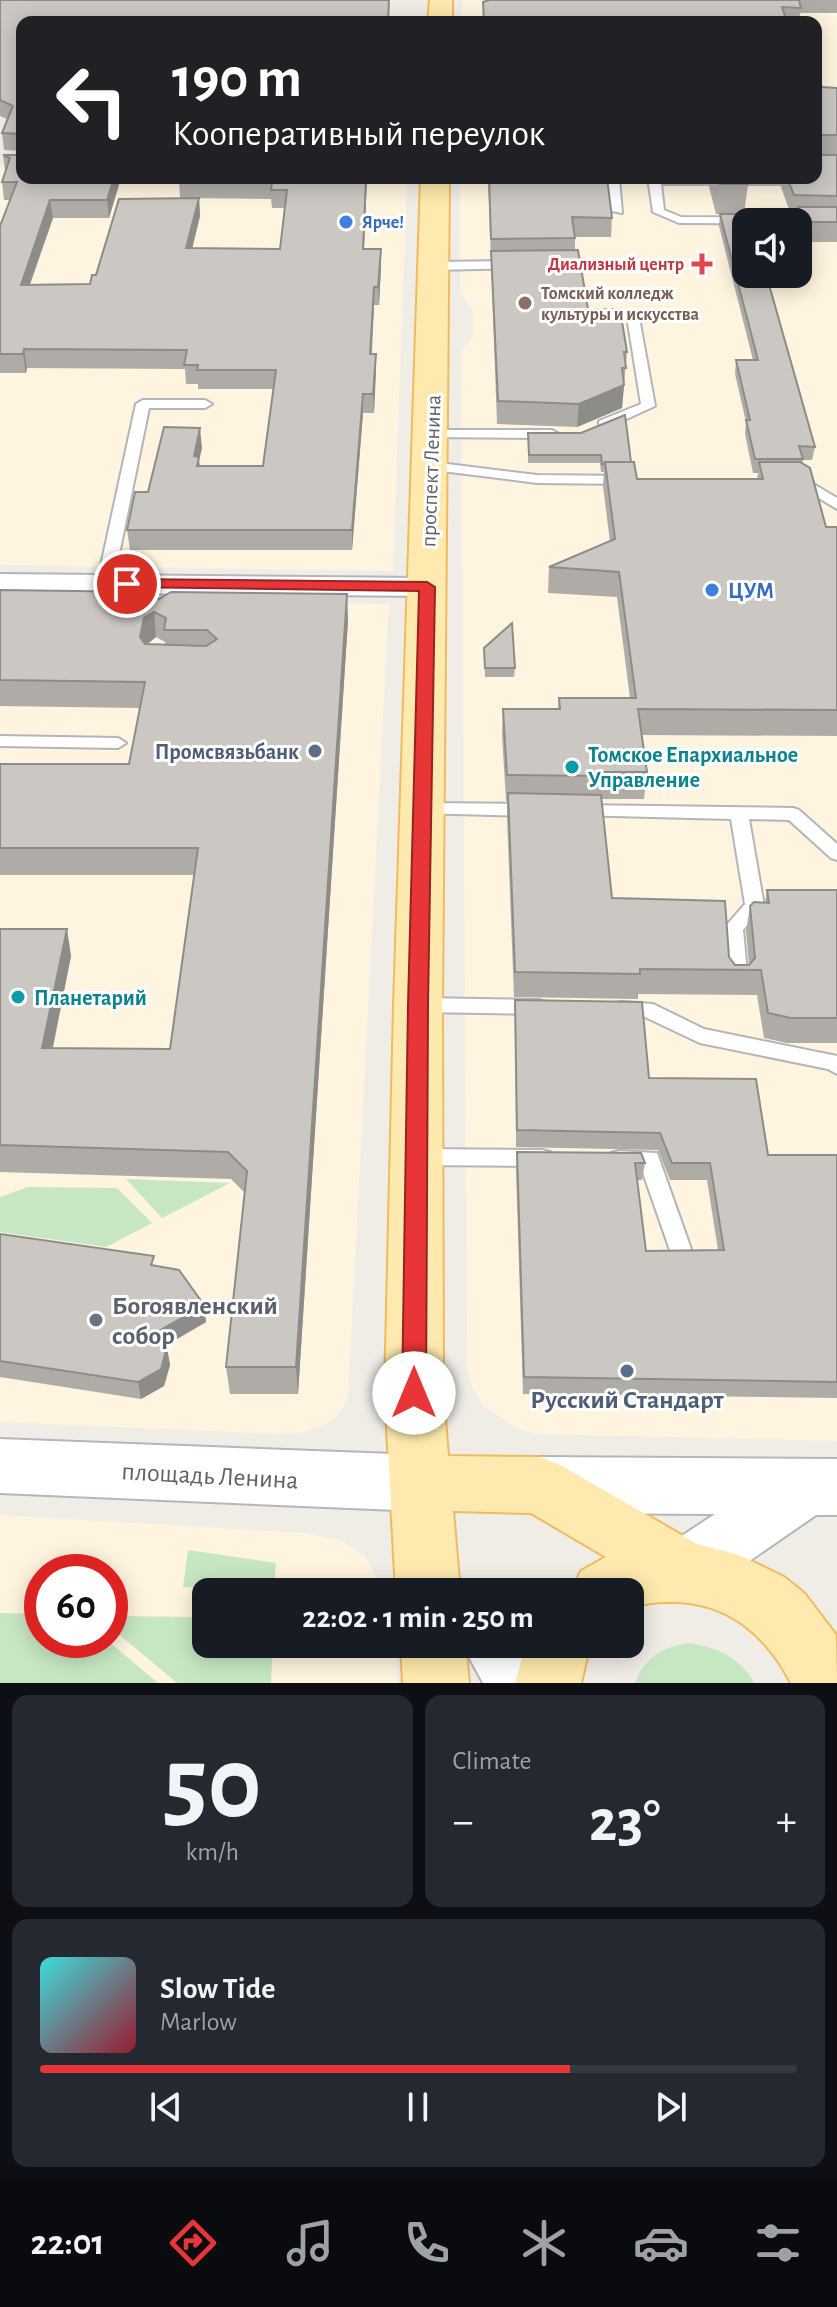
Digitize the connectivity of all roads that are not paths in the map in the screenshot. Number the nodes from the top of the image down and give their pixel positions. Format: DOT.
graph roads {
  1 [pos="435,184"];
  2 [pos="614,184"];
  3 [pos="655,184"];
  4 [pos="618,211"];
  5 [pos="837,221"];
  6 [pos="533,265"];
  7 [pos="546,265"];
  8 [pos="628,265"];
  9 [pos="434,266"];
  10 [pos="634,323"];
  11 [pos="205,404"];
  12 [pos="594,429"];
  13 [pos="566,434"];
  14 [pos="431,450"];
  15 [pos="645,480"];
  16 [pos="785,480"];
  17 [pos="837,505"];
  18 [pos="0,583"];
  19 [pos="105,584"];
  20 [pos="427,587"];
  21 [pos="0,741"];
  22 [pos="118,743"];
  23 [pos="423,809"];
  24 [pos="739,813"];
  25 [pos="837,854"];
  26 [pos="738,982"];
  27 [pos="418,1005"];
  28 [pos="558,1007"];
  29 [pos="602,1008"];
  30 [pos="837,1066"];
  31 [pos="416,1157"];
  32 [pos="560,1158"];
  33 [pos="605,1158"];
  34 [pos="680,1249"];
  35 [pos="0,1466"];
  36 [pos="420,1483"];
  37 [pos="539,1485"];
  38 [pos="823,1487"];
  39 [pos="684,1570"];
  40 [pos="437,1577"];
  41 [pos="634,1578"];
  42 [pos="434,1658"];
  43 [pos="504,1658"];
  44 [pos="554,1658"];
  45 [pos="436,1683"];
  46 [pos="522,1683"];
  47 [pos="548,1683"];
  48 [pos="824,1683"];
  1 -- 9 [label="main road, проспект Ленина"];
  2 -- 4 [label="lane"];
  3 -- 5 [label="lane"];
  6 -- 9 [label="lane"];
  7 -- 8 [label="lane"];
  9 -- 14 [label="main road, проспект Ленина"];
  10 -- 12 [label="lane"];
  11 -- 19 [label="lane"];
  13 -- 14 [label="lane"];
  14 -- 15 [label="lane"];
  14 -- 20 [label="main road, проспект Ленина"];
  16 -- 17 [label="lane"];
  18 -- 19 [label="street"];
  19 -- 20 [label="street"];
  20 -- 23 [label="main road, проспект Ленина"];
  21 -- 22 [label="lane"];
  23 -- 24 [label="lane"];
  23 -- 27 [label="main road, проспект Ленина"];
  24 -- 25 [label="lane"];
  24 -- 26 [label="lane"];
  27 -- 28 [label="lane"];
  27 -- 31 [label="main road, проспект Ленина"];
  29 -- 30 [label="lane"];
  31 -- 32 [label="lane"];
  31 -- 36 [label="main road, проспект Ленина"];
  33 -- 34 [label="lane"];
  35 -- 36 [label="main road, площадь Ленина"];
  36 -- 37 [label="main road, площадь Ленина"];
  36 -- 40 [label="main road"];
  37 -- 38 [label="main road, площадь Ленина"];
  37 -- 39 [label="main road, площадь Ленина"];
  38 -- 39 [label="main road, площадь Ленина"];
  39 -- 41 [label="main road, площадь Ленина"];
  39 -- 48 [label="main road, площадь Ленина"];
  42 -- 45 [label="main road"];
  43 -- 46 [label="main road"];
  44 -- 47 [label="main road"];
}
